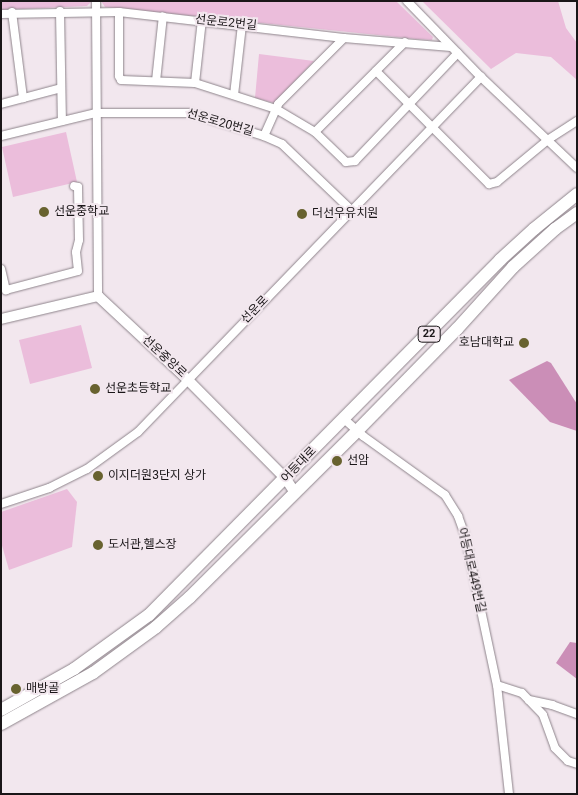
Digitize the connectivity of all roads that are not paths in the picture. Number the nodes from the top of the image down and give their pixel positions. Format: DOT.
graph roads {
  1 [pos="96,1"];
  2 [pos="408,1"];
  3 [pos="95,11"];
  4 [pos="12,12"];
  5 [pos="60,12"];
  6 [pos="119,12"];
  7 [pos="1,14"];
  8 [pos="164,16"];
  9 [pos="202,20"];
  10 [pos="242,24"];
  11 [pos="344,38"];
  12 [pos="405,42"];
  13 [pos="450,47"];
  14 [pos="458,53"];
  15 [pos="376,71"];
  16 [pos="481,77"];
  17 [pos="156,81"];
  18 [pos="195,83"];
  19 [pos="61,88"];
  20 [pos="234,95"];
  21 [pos="23,98"];
  22 [pos="1,104"];
  23 [pos="411,105"];
  24 [pos="276,109"];
  25 [pos="96,113"];
  26 [pos="62,121"];
  27 [pos="577,121"];
  28 [pos="433,128"];
  29 [pos="315,132"];
  30 [pos="1,136"];
  31 [pos="264,136"];
  32 [pos="549,140"];
  33 [pos="577,168"];
  34 [pos="74,186"];
  35 [pos="577,194"];
  36 [pos="352,211"];
  37 [pos="577,213"];
  38 [pos="1,269"];
  39 [pos="98,296"];
  40 [pos="1,319"];
  41 [pos="188,380"];
  42 [pos="343,418"];
  43 [pos="357,431"];
  44 [pos="286,478"];
  45 [pos="295,493"];
  46 [pos="1,504"];
  47 [pos="497,685"];
  48 [pos="529,700"];
  49 [pos="1,710"];
  50 [pos="577,714"];
  51 [pos="1,724"];
  52 [pos="577,764"];
  53 [pos="509,794"];
  1 -- 3 [label="street"];
  2 -- 13 [label="street"];
  3 -- 5 [label="street, 선운로2번길"];
  3 -- 6 [label="street, 선운로2번길"];
  3 -- 25 [label="street"];
  4 -- 5 [label="street, 선운로2번길"];
  4 -- 7 [label="street, 선운로2번길"];
  4 -- 21 [label="street"];
  5 -- 19 [label="street"];
  6 -- 8 [label="street, 선운로2번길"];
  6 -- 17 [label="street"];
  8 -- 9 [label="street, 선운로2번길"];
  8 -- 17 [label="street"];
  9 -- 10 [label="street, 선운로2번길"];
  9 -- 18 [label="street"];
  10 -- 11 [label="street, 선운로2번길"];
  10 -- 20 [label="street"];
  11 -- 12 [label="street, 선운로2번길"];
  11 -- 24 [label="street"];
  12 -- 13 [label="street, 선운로2번길"];
  12 -- 15 [label="street"];
  13 -- 14 [label="street"];
  14 -- 16 [label="street"];
  14 -- 23 [label="street"];
  15 -- 23 [label="street"];
  15 -- 29 [label="street"];
  16 -- 28 [label="street, 선운로"];
  16 -- 32 [label="street"];
  17 -- 18 [label="street"];
  18 -- 20 [label="street"];
  19 -- 21 [label="street"];
  19 -- 26 [label="street"];
  20 -- 24 [label="street"];
  21 -- 22 [label="street"];
  23 -- 28 [label="street"];
  23 -- 29 [label="street"];
  24 -- 29 [label="street"];
  24 -- 31 [label="street"];
  25 -- 26 [label="street, 선운로20번길"];
  25 -- 31 [label="street, 선운로20번길"];
  25 -- 39 [label="street"];
  26 -- 30 [label="street, 선운로20번길"];
  27 -- 32 [label="street"];
  28 -- 32 [label="street"];
  28 -- 36 [label="street, 선운로"];
  31 -- 36 [label="street, 선운로20번길"];
  32 -- 33 [label="street"];
  34 -- 38 [label="street"];
  35 -- 42 [label="main road, 어등대로 / 22"];
  36 -- 41 [label="street, 선운로"];
  37 -- 43 [label="main road, 어등대로 / 22"];
  39 -- 40 [label="street"];
  39 -- 41 [label="street, 선운중앙로"];
  41 -- 44 [label="street, 선운중앙로"];
  41 -- 46 [label="street, 선운로"];
  42 -- 43 [label="street, 어등대로449번길"];
  42 -- 44 [label="main road, 어등대로 / 22"];
  43 -- 45 [label="main road, 어등대로 / 22"];
  43 -- 47 [label="street, 어등대로449번길"];
  44 -- 45 [label="street, 선운중앙로"];
  44 -- 49 [label="main road, 어등대로 / 22"];
  45 -- 51 [label="main road, 어등대로 / 22"];
  47 -- 48 [label="street"];
  47 -- 53 [label="street, 어등대로449번길"];
  48 -- 50 [label="street"];
  48 -- 52 [label="street"];
}
